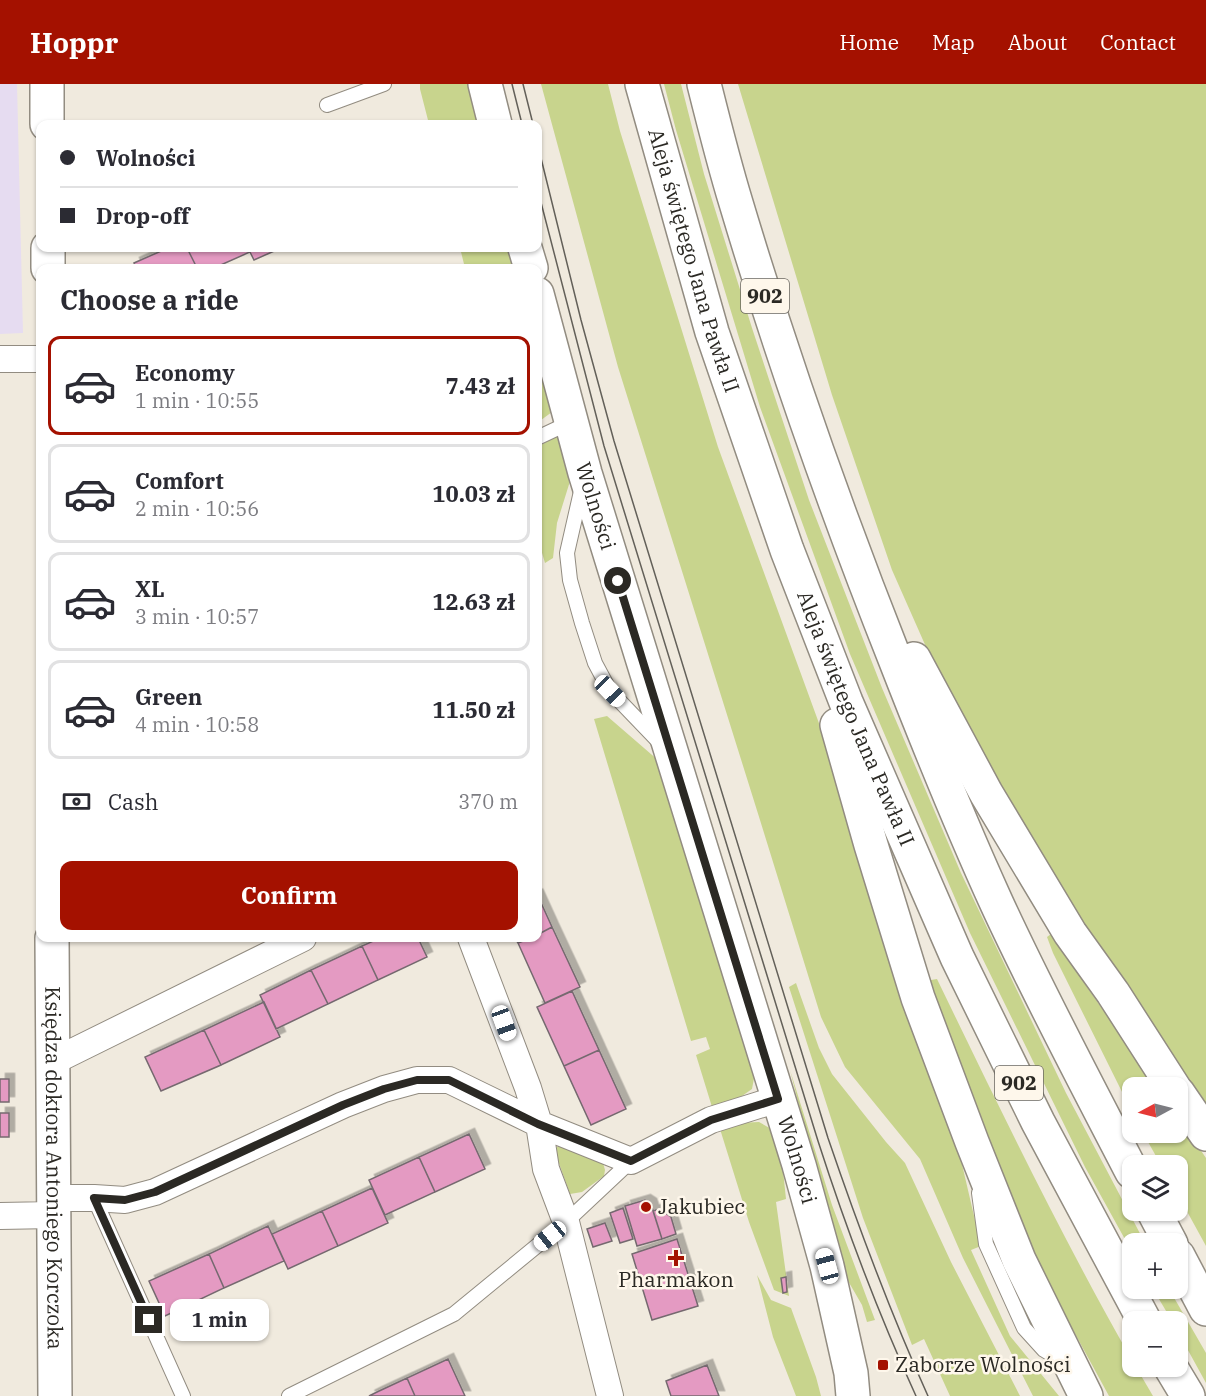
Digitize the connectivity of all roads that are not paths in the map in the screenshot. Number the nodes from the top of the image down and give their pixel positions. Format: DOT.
graph roads {
  1 [pos="47,84"];
  2 [pos="384,84"];
  3 [pos="484,84"];
  4 [pos="642,84"];
  5 [pos="704,84"];
  6 [pos="327,105"];
  7 [pos="47,120"];
  8 [pos="494,120"];
  9 [pos="542,313"];
  10 [pos="36,358"];
  11 [pos="0,359"];
  12 [pos="571,422"];
  13 [pos="542,436"];
  14 [pos="585,473"];
  15 [pos="836,504"];
  16 [pos="788,550"];
  17 [pos="670,753"];
  18 [pos="52,942"];
  19 [pos="295,942"];
  20 [pos="473,942"];
  21 [pos="52,1062"];
  22 [pos="1167,1077"];
  23 [pos="778,1099"];
  24 [pos="1188,1108"];
  25 [pos="538,1124"];
  26 [pos="1206,1134"];
  27 [pos="1123,1155"];
  28 [pos="631,1161"];
  29 [pos="94,1198"];
  30 [pos="53,1206"];
  31 [pos="0,1216"];
  32 [pos="566,1222"];
  33 [pos="1188,1275"];
  34 [pos="1206,1309"];
  35 [pos="1139,1311"];
  36 [pos="1177,1377"];
  37 [pos="856,1388"];
  38 [pos="55,1396"];
  39 [pos="183,1396"];
  40 [pos="289,1396"];
  41 [pos="610,1396"];
  42 [pos="1086,1396"];
  43 [pos="1188,1396"];
  1 -- 7 [label="main road"];
  2 -- 6 [label="lane"];
  3 -- 8 [label="main road"];
  4 -- 16 [label="main road, Aleja świętego Jana Pawła II / 902"];
  5 -- 15 [label="main road, 902"];
  9 -- 12 [label="main road, Wolności"];
  10 -- 11 [label="street"];
  12 -- 13 [label="lane"];
  12 -- 14 [label="main road, Wolności"];
  14 -- 17 [label="main road, Wolności"];
  14 -- 17 [label="lane"];
  15 -- 22 [label="main road"];
  15 -- 27 [label="main road, 902"];
  16 -- 35 [label="main road, Aleja świętego Jana Pawła II / 902"];
  16 -- 42 [label="main road"];
  17 -- 23 [label="main road, Wolności"];
  18 -- 21 [label="main road, Księdza doktora Antoniego Korczoka"];
  19 -- 21 [label="street"];
  20 -- 25 [label="street"];
  21 -- 30 [label="main road, Księdza doktora Antoniego Korczoka"];
  23 -- 28 [label="street"];
  23 -- 37 [label="main road, Wolności"];
  24 -- 26 [label="main road"];
  25 -- 28 [label="street"];
  25 -- 29 [label="street"];
  25 -- 32 [label="street"];
  28 -- 32 [label="lane"];
  29 -- 30 [label="street"];
  29 -- 39 [label="lane"];
  30 -- 31 [label="street"];
  30 -- 38 [label="main road, Księdza doktora Antoniego Korczoka"];
  32 -- 40 [label="lane"];
  32 -- 41 [label="street"];
  33 -- 34 [label="main road"];
  36 -- 43 [label="main road"];
}
